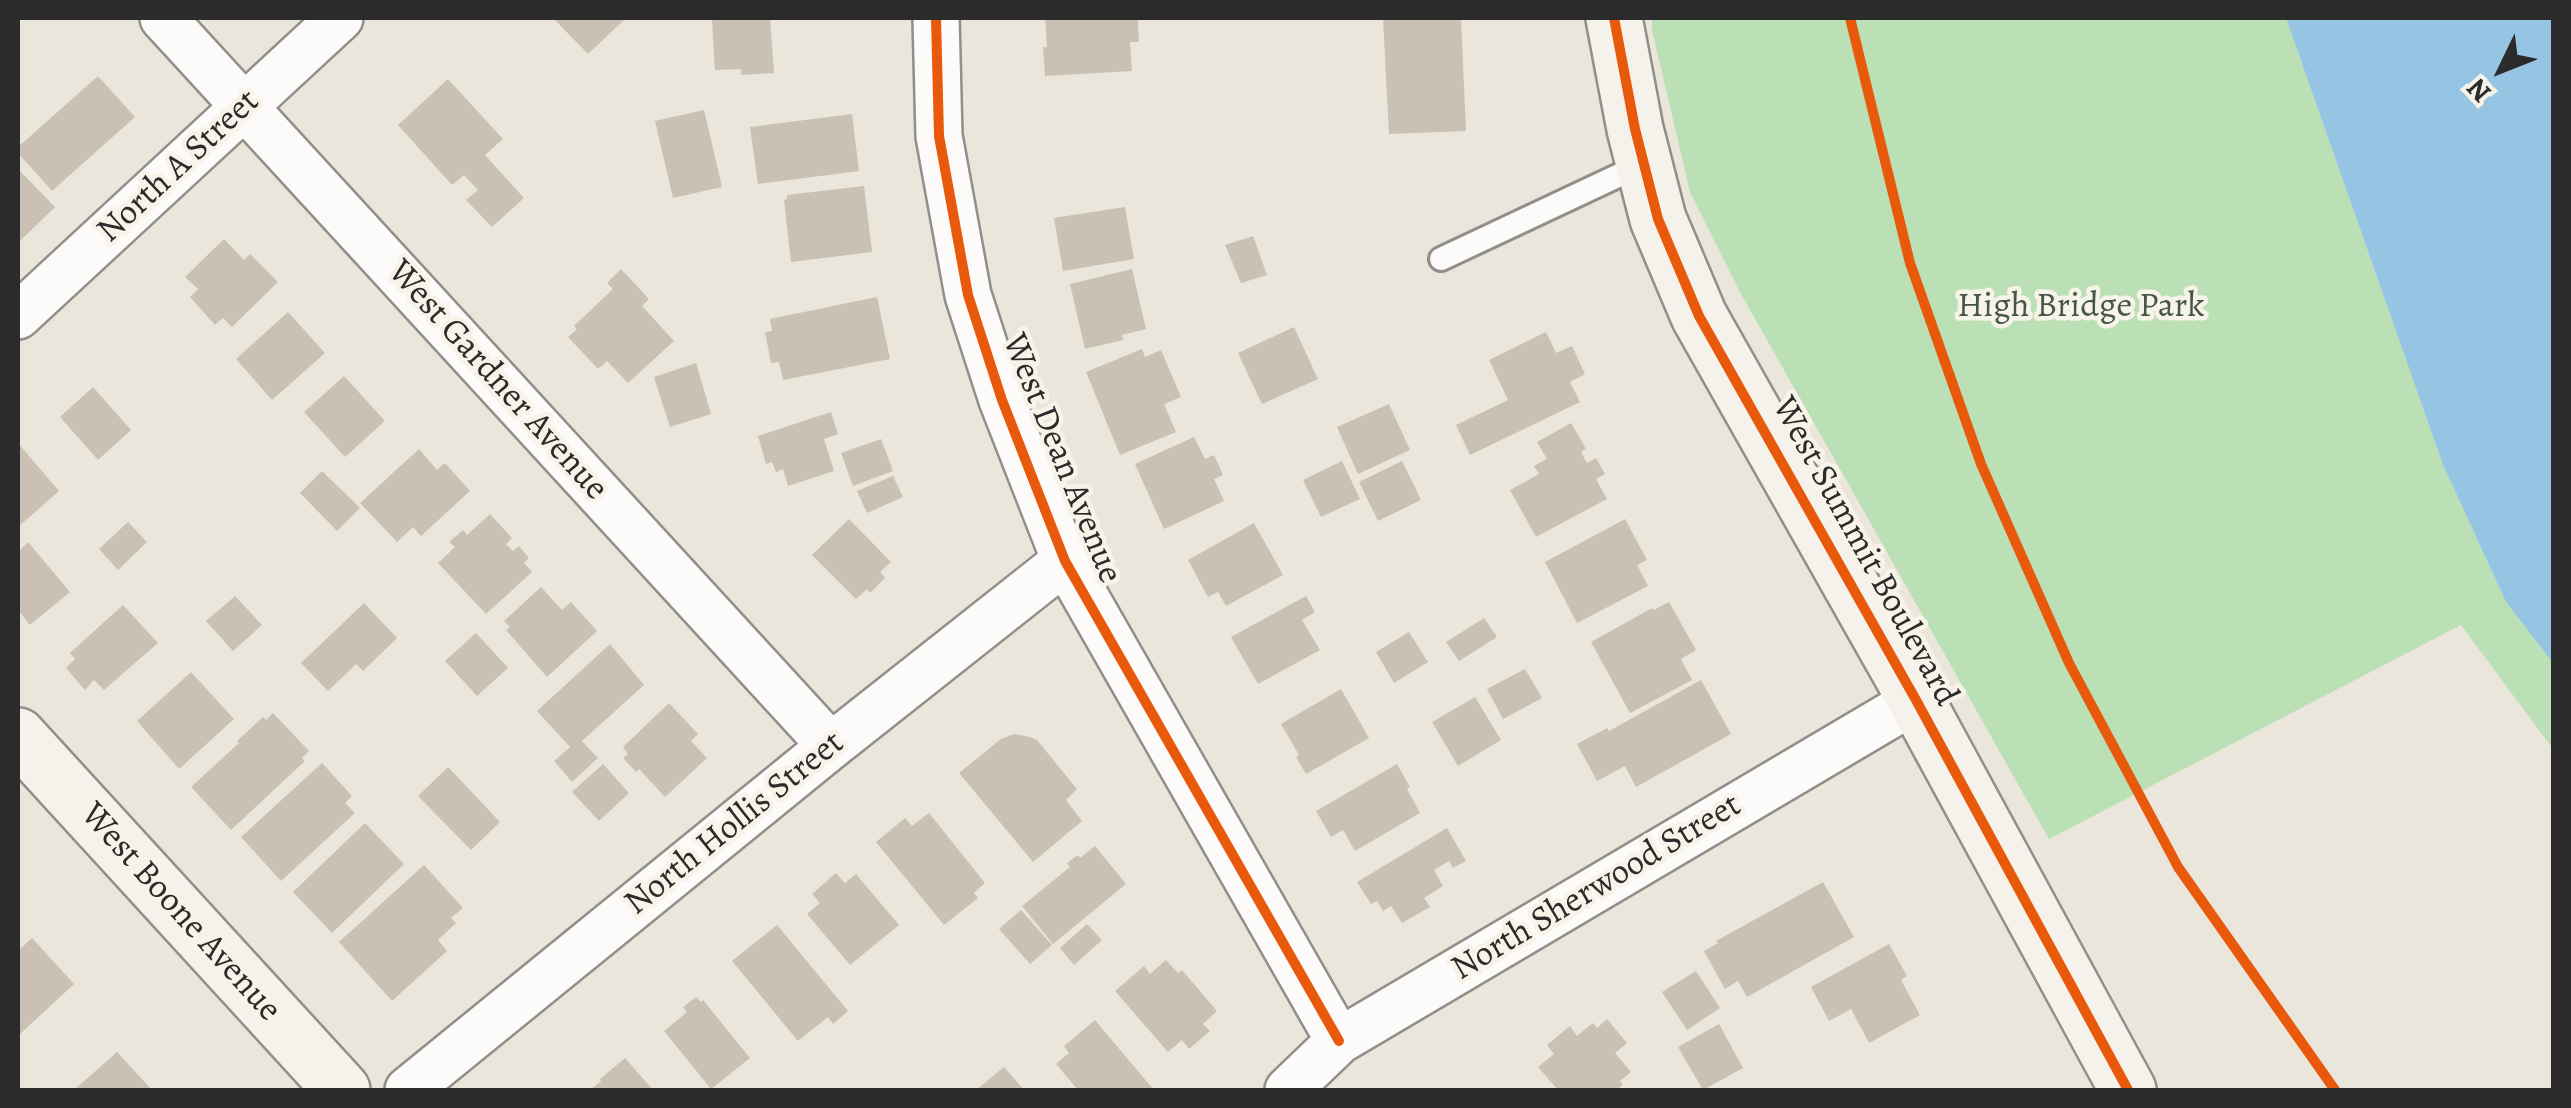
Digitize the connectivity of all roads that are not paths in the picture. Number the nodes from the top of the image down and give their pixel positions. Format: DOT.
graph roads {
  1 [pos="163,18"];
  2 [pos="340,18"];
  3 [pos="936,18"];
  4 [pos="1614,18"];
  5 [pos="245,106"];
  6 [pos="1644,164"];
  7 [pos="1441,259"];
  8 [pos="19,311"];
  9 [pos="1065,561"];
  10 [pos="1916,700"];
  11 [pos="18,736"];
  12 [pos="831,746"];
  13 [pos="1338,1041"];
  14 [pos="342,1090"];
  15 [pos="408,1090"];
  16 [pos="1288,1090"];
  17 [pos="2128,1090"];
  1 -- 5 [label="street, West Gardner Avenue"];
  2 -- 5 [label="street, North A Street"];
  3 -- 9 [label="street, West Dean Avenue"];
  4 -- 6 [label="street, West Summit Boulevard"];
  5 -- 8 [label="street, North A Street"];
  5 -- 12 [label="street, West Gardner Avenue"];
  6 -- 7 [label="lane"];
  6 -- 10 [label="street, West Summit Boulevard"];
  9 -- 12 [label="street, North Hollis Street"];
  9 -- 13 [label="street, West Dean Avenue"];
  10 -- 13 [label="street, North Sherwood Street"];
  10 -- 17 [label="street, West Summit Boulevard"];
  11 -- 14 [label="street, West Boone Avenue"];
  12 -- 15 [label="street, North Hollis Street"];
  13 -- 16 [label="street, North Sherwood Street"];
}
